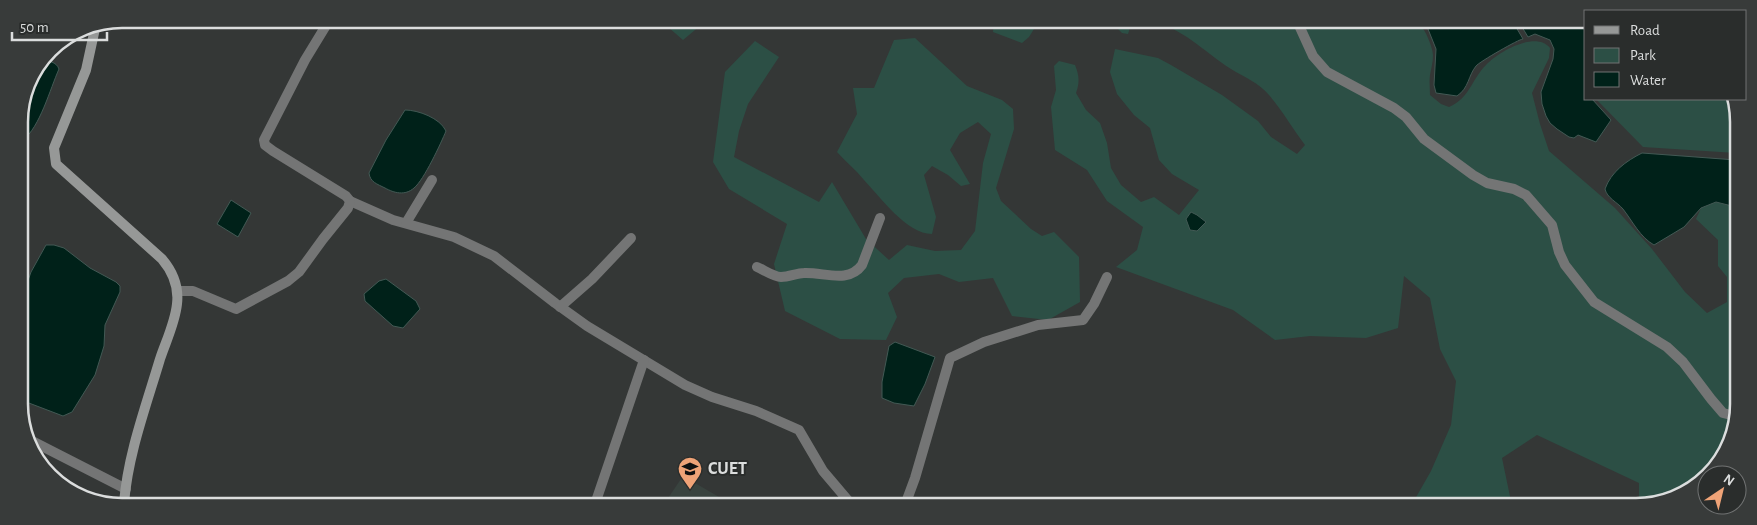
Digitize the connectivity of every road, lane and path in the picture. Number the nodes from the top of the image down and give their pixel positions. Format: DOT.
graph roads {
  1 [pos="325,28"];
  2 [pos="1300,28"];
  3 [pos="94,32"];
  4 [pos="432,180"];
  5 [pos="350,201"];
  6 [pos="880,218"];
  7 [pos="406,223"];
  8 [pos="631,238"];
  9 [pos="757,267"];
  10 [pos="1107,277"];
  11 [pos="177,291"];
  12 [pos="560,306"];
  13 [pos="644,360"];
  14 [pos="1729,415"];
  15 [pos="36,443"];
  16 [pos="126,489"];
  17 [pos="907,497"];
  18 [pos="125,498"];
  19 [pos="597,498"];
  20 [pos="846,498"];
  1 -- 5 [label="street"];
  2 -- 14 [label="street"];
  3 -- 11 [label="main road"];
  4 -- 7 [label="street"];
  5 -- 7 [label="street"];
  5 -- 11 [label="street"];
  6 -- 9 [label="street"];
  7 -- 12 [label="street"];
  8 -- 12 [label="street"];
  10 -- 17 [label="street"];
  11 -- 16 [label="main road"];
  12 -- 13 [label="street"];
  13 -- 19 [label="street"];
  13 -- 20 [label="street"];
  15 -- 16 [label="street"];
  16 -- 18 [label="main road"];
}
